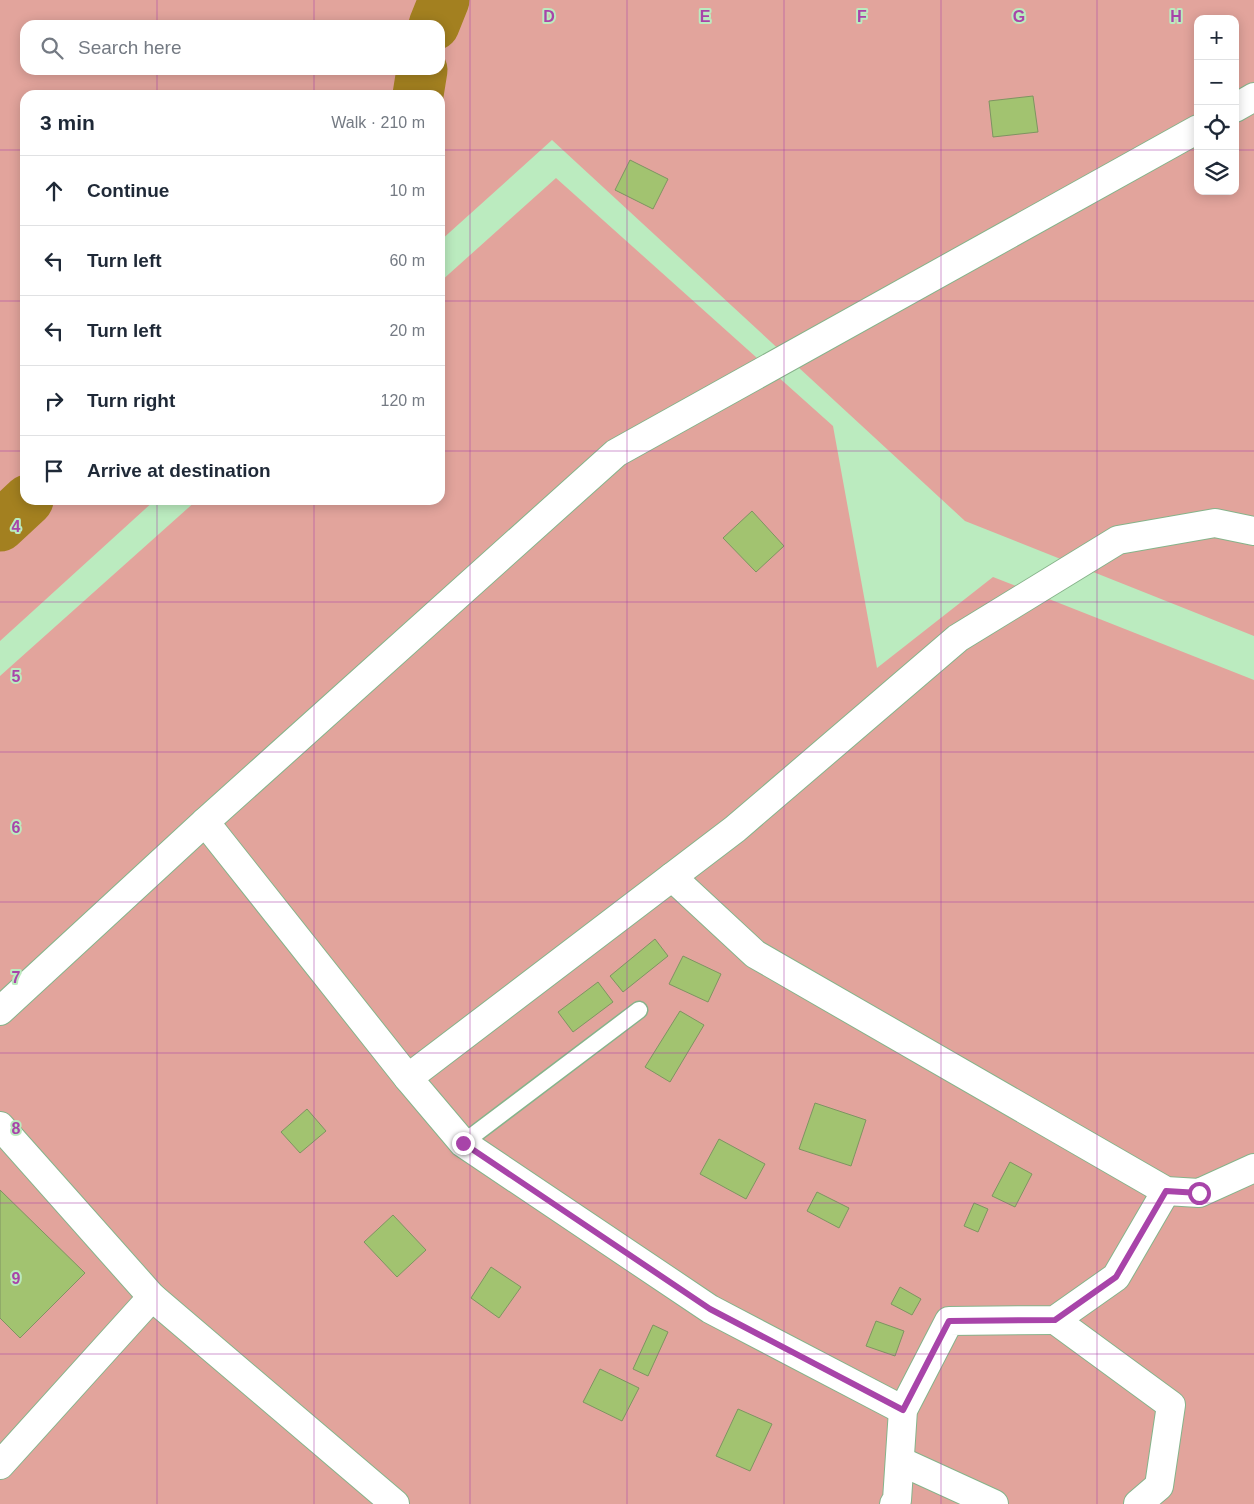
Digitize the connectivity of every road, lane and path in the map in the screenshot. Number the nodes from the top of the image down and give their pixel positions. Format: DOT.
graph roads {
  1 [pos="1254,97"];
  2 [pos="1239,106"];
  3 [pos="1194,131"];
  4 [pos="1254,531"];
  5 [pos="206,822"];
  6 [pos="672,877"];
  7 [pos="639,1010"];
  8 [pos="0,1011"];
  9 [pos="408,1078"];
  10 [pos="0,1126"];
  11 [pos="463,1143"];
  12 [pos="1254,1168"];
  13 [pos="1166,1191"];
  14 [pos="152,1297"];
  15 [pos="1055,1320"];
  16 [pos="903,1410"];
  17 [pos="900,1461"];
  18 [pos="0,1465"];
  19 [pos="395,1504"];
  20 [pos="894,1504"];
  21 [pos="994,1504"];
  22 [pos="1138,1504"];
  1 -- 2 [label="street"];
  3 -- 5 [label="street"];
  4 -- 6 [label="street"];
  5 -- 8 [label="street"];
  5 -- 9 [label="street"];
  6 -- 9 [label="street"];
  6 -- 13 [label="street"];
  7 -- 11 [label="lane"];
  9 -- 11 [label="street"];
  10 -- 14 [label="street"];
  11 -- 16 [label="street"];
  12 -- 13 [label="street"];
  13 -- 15 [label="street"];
  14 -- 18 [label="street"];
  14 -- 19 [label="street"];
  15 -- 16 [label="street"];
  15 -- 22 [label="street"];
  16 -- 17 [label="street"];
  17 -- 20 [label="street"];
  17 -- 21 [label="street"];
}
